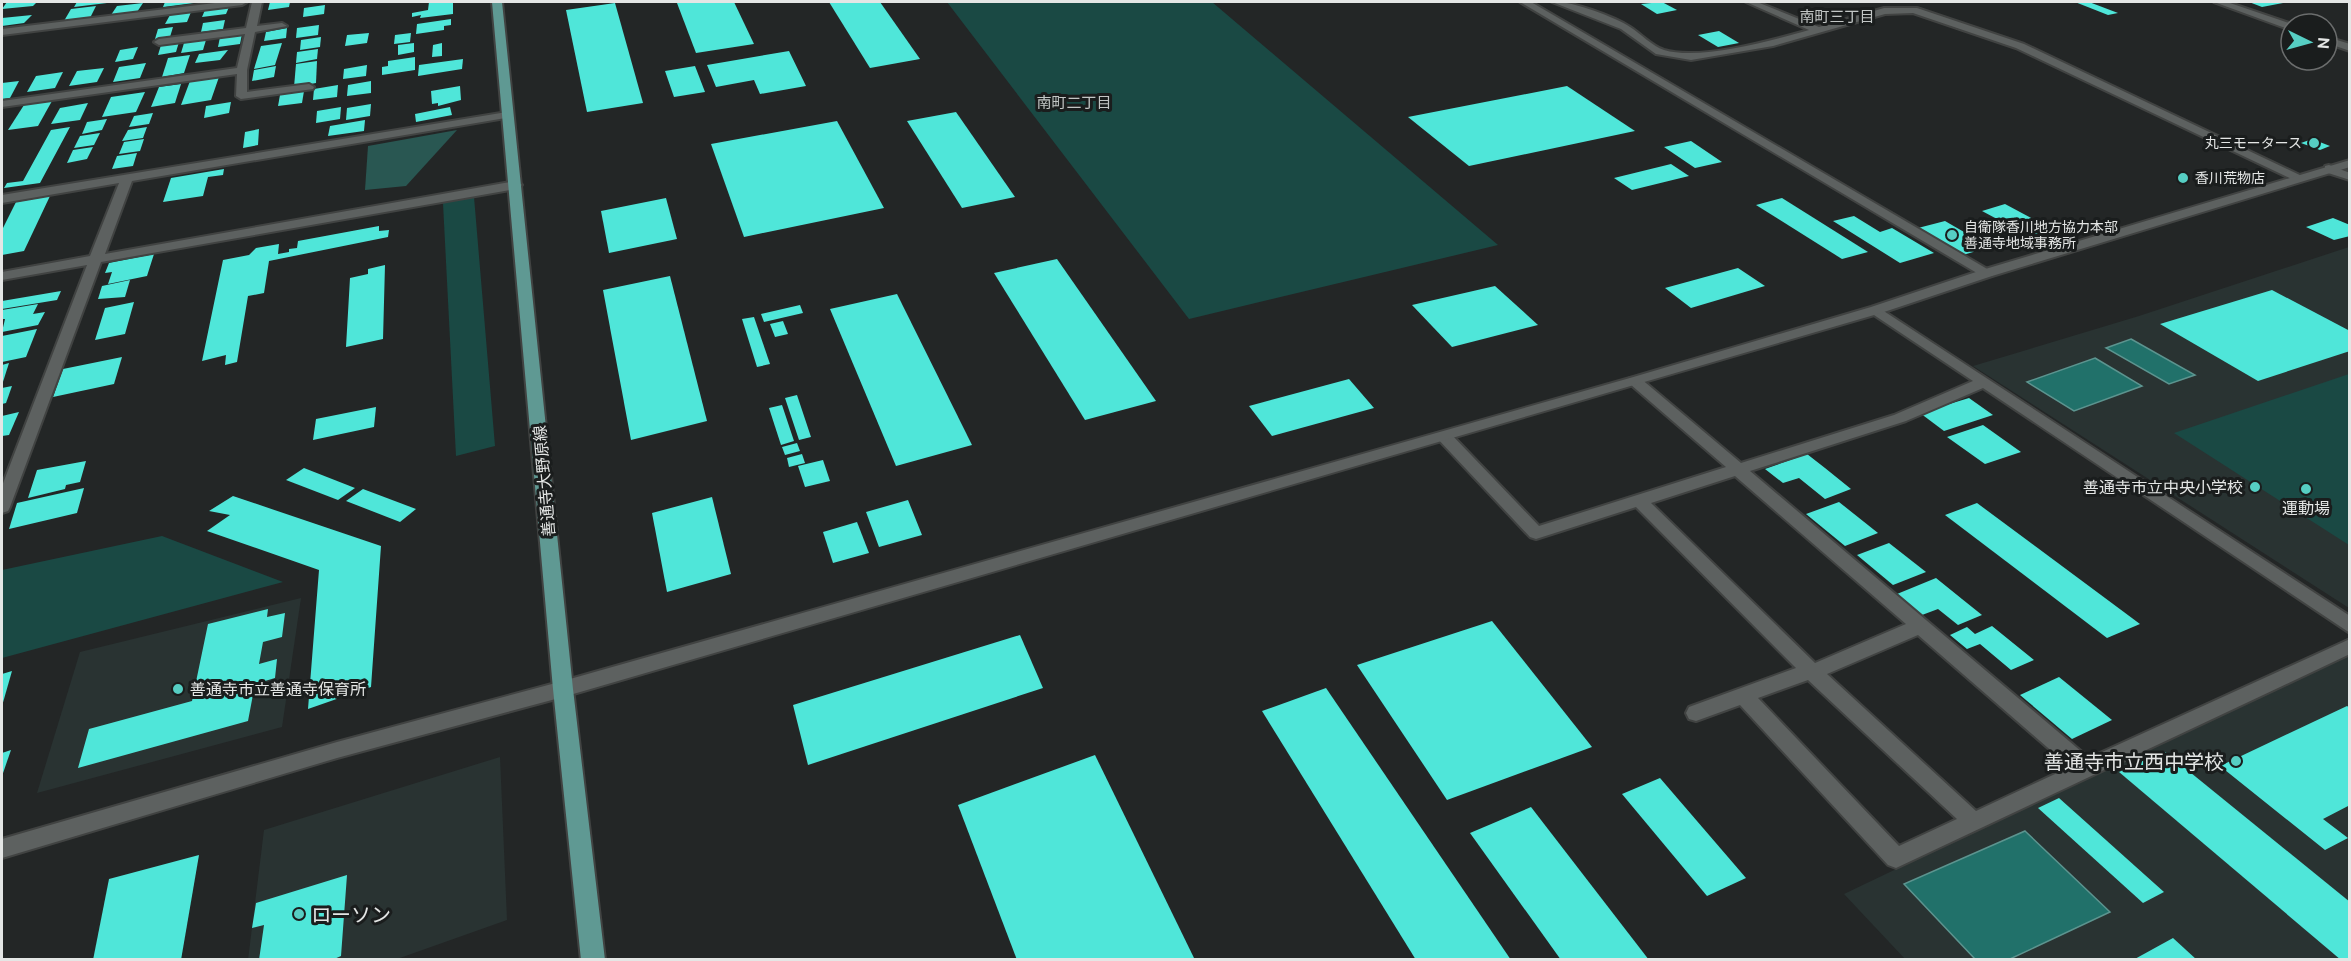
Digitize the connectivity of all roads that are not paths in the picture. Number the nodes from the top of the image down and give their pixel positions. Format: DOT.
graph roads {
  1 [pos="242,2"];
  2 [pos="257,2"];
  3 [pos="497,2"];
  4 [pos="1525,2"];
  5 [pos="1557,2"];
  6 [pos="1750,2"];
  7 [pos="2219,2"];
  8 [pos="2279,23"];
  9 [pos="282,26"];
  10 [pos="1816,29"];
  11 [pos="249,30"];
  12 [pos="2,32"];
  13 [pos="159,42"];
  14 [pos="242,70"];
  15 [pos="309,87"];
  16 [pos="2,104"];
  17 [pos="507,115"];
  18 [pos="2349,163"];
  19 [pos="2329,169"];
  20 [pos="2349,177"];
  21 [pos="2300,178"];
  22 [pos="126,180"];
  23 [pos="516,185"];
  24 [pos="2,199"];
  25 [pos="94,260"];
  26 [pos="1987,273"];
  27 [pos="2,276"];
  28 [pos="1876,310"];
  29 [pos="1635,381"];
  30 [pos="1984,382"];
  31 [pos="1444,437"];
  32 [pos="1738,470"];
  33 [pos="1639,501"];
  34 [pos="2,507"];
  35 [pos="1920,626"];
  36 [pos="2349,626"];
  37 [pos="2349,646"];
  38 [pos="1811,671"];
  39 [pos="563,689"];
  40 [pos="1743,695"];
  41 [pos="1695,713"];
  42 [pos="2087,768"];
  43 [pos="1974,822"];
  44 [pos="2,849"];
  45 [pos="593,960"];
  1 -- 12 [label="street"];
  2 -- 11 [label="street"];
  3 -- 17 [label="main road, 善通寺大野原線"];
  4 -- 26 [label="street"];
  5 -- 10 [label="street"];
  6 -- 10 [label="street"];
  7 -- 8 [label="street"];
  9 -- 11 [label="street"];
  10 -- 21 [label="street"];
  11 -- 13 [label="street"];
  11 -- 14 [label="street"];
  14 -- 15 [label="street"];
  14 -- 16 [label="street"];
  17 -- 22 [label="street"];
  17 -- 23 [label="main road, 善通寺大野原線"];
  18 -- 19 [label="street"];
  19 -- 20 [label="street"];
  19 -- 21 [label="street"];
  21 -- 26 [label="street"];
  22 -- 24 [label="street"];
  22 -- 25 [label="street"];
  23 -- 25 [label="street"];
  23 -- 39 [label="main road, 善通寺大野原線"];
  25 -- 27 [label="street"];
  25 -- 34 [label="street"];
  26 -- 28 [label="street"];
  28 -- 29 [label="street"];
  28 -- 30 [label="street"];
  29 -- 31 [label="street"];
  29 -- 32 [label="street"];
  30 -- 32 [label="street"];
  30 -- 36 [label="street"];
  31 -- 33 [label="street"];
  31 -- 39 [label="street"];
  32 -- 33 [label="street"];
  32 -- 35 [label="street"];
  33 -- 38 [label="street"];
  35 -- 38 [label="street"];
  35 -- 42 [label="street"];
  37 -- 42 [label="street"];
  38 -- 40 [label="street"];
  38 -- 43 [label="street"];
  39 -- 44 [label="street"];
  39 -- 45 [label="main road, 善通寺大野原線"];
  40 -- 41 [label="street"];
  40 -- 43 [label="street"];
  42 -- 43 [label="street"];
}
